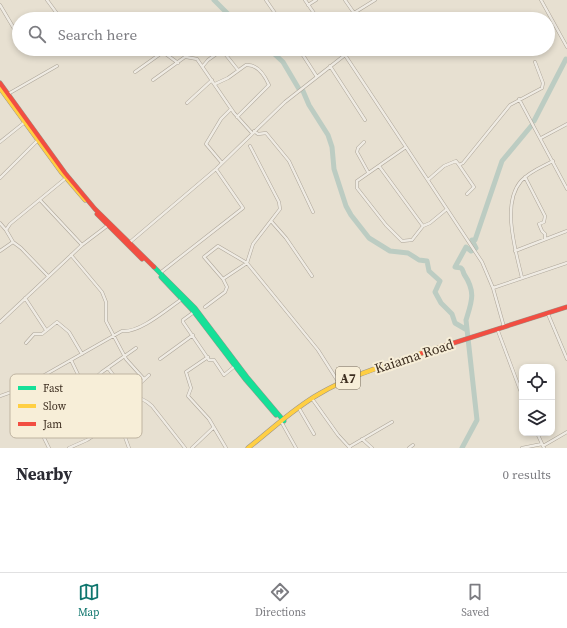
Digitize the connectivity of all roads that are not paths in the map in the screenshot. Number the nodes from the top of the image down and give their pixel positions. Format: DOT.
graph roads {
  1 [pos="47,0"];
  2 [pos="266,0"];
  3 [pos="305,0"];
  4 [pos="316,0"];
  5 [pos="345,0"];
  6 [pos="374,0"];
  7 [pos="541,0"];
  8 [pos="0,5"];
  9 [pos="308,5"];
  10 [pos="56,12"];
  11 [pos="274,12"];
  12 [pos="313,12"];
  13 [pos="353,12"];
  14 [pos="356,12"];
  15 [pos="548,12"];
  16 [pos="555,24"];
  17 [pos="12,25"];
  18 [pos="567,45"];
  19 [pos="157,56"];
  20 [pos="168,56"];
  21 [pos="214,56"];
  22 [pos="227,56"];
  23 [pos="304,56"];
  24 [pos="344,56"];
  25 [pos="346,56"];
  26 [pos="186,57"];
  27 [pos="535,62"];
  28 [pos="178,63"];
  29 [pos="57,66"];
  30 [pos="203,66"];
  31 [pos="330,66"];
  32 [pos="238,70"];
  33 [pos="135,72"];
  34 [pos="317,77"];
  35 [pos="153,80"];
  36 [pos="212,80"];
  37 [pos="0,83"];
  38 [pos="215,84"];
  39 [pos="0,88"];
  40 [pos="8,94"];
  41 [pos="519,99"];
  42 [pos="187,103"];
  43 [pos="231,109"];
  44 [pos="237,117"];
  45 [pos="365,120"];
  46 [pos="26,122"];
  47 [pos="567,124"];
  48 [pos="253,132"];
  49 [pos="541,138"];
  50 [pos="39,140"];
  51 [pos="0,142"];
  52 [pos="364,142"];
  53 [pos="250,146"];
  54 [pos="406,147"];
  55 [pos="553,161"];
  56 [pos="222,163"];
  57 [pos="459,165"];
  58 [pos="379,166"];
  59 [pos="216,169"];
  60 [pos="368,172"];
  61 [pos="67,177"];
  62 [pos="526,177"];
  63 [pos="0,178"];
  64 [pos="428,180"];
  65 [pos="567,189"];
  66 [pos="467,194"];
  67 [pos="40,200"];
  68 [pos="447,210"];
  69 [pos="313,212"];
  70 [pos="271,221"];
  71 [pos="0,223"];
  72 [pos="107,226"];
  73 [pos="423,226"];
  74 [pos="6,230"];
  75 [pos="567,231"];
  76 [pos="545,239"];
  77 [pos="13,242"];
  78 [pos="129,243"];
  79 [pos="82,245"];
  80 [pos="0,251"];
  81 [pos="515,251"];
  82 [pos="71,255"];
  83 [pos="247,263"];
  84 [pos="567,263"];
  85 [pos="160,272"];
  86 [pos="48,276"];
  87 [pos="312,276"];
  88 [pos="522,278"];
  89 [pos="223,279"];
  90 [pos="493,288"];
  91 [pos="25,298"];
  92 [pos="183,299"];
  93 [pos="205,307"];
  94 [pos="567,307"];
  95 [pos="194,312"];
  96 [pos="550,313"];
  97 [pos="0,322"];
  98 [pos="504,326"];
  99 [pos="46,330"];
  100 [pos="498,331"];
  101 [pos="114,335"];
  102 [pos="193,335"];
  103 [pos="467,340"];
  104 [pos="26,343"];
  105 [pos="136,348"];
  106 [pos="82,354"];
  107 [pos="125,355"];
  108 [pos="208,357"];
  109 [pos="160,359"];
  110 [pos="567,359"];
  111 [pos="71,360"];
  112 [pos="235,366"];
  113 [pos="108,368"];
  114 [pos="46,374"];
  115 [pos="78,374"];
  116 [pos="101,374"];
  117 [pos="112,374"];
  118 [pos="139,374"];
  119 [pos="149,375"];
  120 [pos="144,379"];
  121 [pos="142,381"];
  122 [pos="339,383"];
  123 [pos="519,387"];
  124 [pos="10,392"];
  125 [pos="0,396"];
  126 [pos="142,400"];
  127 [pos="313,400"];
  128 [pos="300,410"];
  129 [pos="283,421"];
  130 [pos="392,422"];
  131 [pos="213,428"];
  132 [pos="567,432"];
  133 [pos="314,434"];
  134 [pos="538,436"];
  135 [pos="44,438"];
  136 [pos="88,438"];
  137 [pos="125,438"];
  138 [pos="362,439"];
  139 [pos="412,446"];
  140 [pos="543,446"];
  141 [pos="349,447"];
  142 [pos="49,448"];
  143 [pos="69,448"];
  144 [pos="129,448"];
  145 [pos="185,448"];
  146 [pos="192,448"];
  147 [pos="226,448"];
  148 [pos="248,448"];
  149 [pos="251,448"];
  150 [pos="296,448"];
  151 [pos="372,448"];
  152 [pos="409,448"];
  153 [pos="522,448"];
  1 -- 10 [label="street"];
  2 -- 11 [label="street"];
  3 -- 9 [label="street"];
  4 -- 9 [label="street"];
  5 -- 13 [label="street"];
  6 -- 14 [label="street"];
  7 -- 15 [label="street"];
  8 -- 17 [label="street"];
  9 -- 12 [label="street"];
  16 -- 18 [label="street"];
  19 -- 33 [label="street"];
  20 -- 28 [label="street"];
  21 -- 30 [label="street"];
  22 -- 32 [label="street"];
  23 -- 34 [label="street"];
  24 -- 31 [label="street"];
  25 -- 54 [label="street"];
  26 -- 28 [label="street"];
  26 -- 30 [label="street"];
  27 -- 41 [label="street"];
  28 -- 35 [label="street"];
  29 -- 40 [label="street"];
  30 -- 36 [label="street"];
  31 -- 34 [label="street"];
  31 -- 45 [label="street"];
  32 -- 38 [label="street"];
  32 -- 44 [label="street"];
  34 -- 48 [label="street"];
  36 -- 38 [label="street"];
  36 -- 42 [label="street"];
  37 -- 40 [label="main road"];
  38 -- 43 [label="street"];
  39 -- 46 [label="main road"];
  40 -- 61 [label="main road"];
  41 -- 49 [label="street"];
  41 -- 57 [label="street"];
  43 -- 44 [label="street"];
  43 -- 56 [label="street"];
  44 -- 48 [label="street"];
  46 -- 50 [label="main road"];
  46 -- 51 [label="street"];
  47 -- 49 [label="street"];
  48 -- 56 [label="street"];
  48 -- 69 [label="street"];
  49 -- 55 [label="street"];
  50 -- 61 [label="main road"];
  50 -- 63 [label="street"];
  52 -- 60 [label="street"];
  53 -- 70 [label="street"];
  54 -- 58 [label="street"];
  54 -- 64 [label="street"];
  55 -- 62 [label="street"];
  55 -- 65 [label="street"];
  56 -- 59 [label="street"];
  57 -- 64 [label="street"];
  57 -- 66 [label="street"];
  58 -- 60 [label="street"];
  58 -- 73 [label="street"];
  59 -- 78 [label="street"];
  59 -- 85 [label="street"];
  60 -- 73 [label="street"];
  61 -- 67 [label="street"];
  61 -- 72 [label="main road"];
  61 -- 78 [label="main road"];
  62 -- 76 [label="street"];
  62 -- 81 [label="street"];
  64 -- 68 [label="street"];
  67 -- 74 [label="street"];
  67 -- 79 [label="street"];
  68 -- 73 [label="street"];
  68 -- 90 [label="street"];
  70 -- 83 [label="street"];
  70 -- 87 [label="street"];
  71 -- 74 [label="street"];
  72 -- 79 [label="street"];
  72 -- 92 [label="main road"];
  74 -- 77 [label="street"];
  75 -- 76 [label="street"];
  76 -- 81 [label="street"];
  77 -- 80 [label="street"];
  77 -- 86 [label="street"];
  78 -- 85 [label="main road"];
  79 -- 82 [label="street"];
  81 -- 88 [label="street"];
  82 -- 86 [label="street"];
  82 -- 101 [label="street"];
  83 -- 89 [label="street"];
  83 -- 89 [label="street"];
  83 -- 122 [label="street"];
  84 -- 88 [label="street"];
  85 -- 129 [label="main road"];
  86 -- 91 [label="street"];
  88 -- 90 [label="street"];
  89 -- 93 [label="street"];
  90 -- 98 [label="street"];
  91 -- 97 [label="street"];
  91 -- 99 [label="street"];
  92 -- 95 [label="main road"];
  92 -- 101 [label="street"];
  94 -- 96 [label="main road, Kaiama Road / A7"];
  95 -- 102 [label="street"];
  95 -- 112 [label="main road"];
  96 -- 98 [label="main road, Kaiama Road / A7"];
  96 -- 100 [label="main road, Kaiama Road / A7"];
  96 -- 110 [label="street"];
  98 -- 103 [label="main road, Kaiama Road / A7"];
  99 -- 104 [label="street"];
  99 -- 106 [label="street"];
  100 -- 103 [label="main road, Kaiama Road / A7"];
  100 -- 123 [label="street"];
  101 -- 106 [label="street"];
  101 -- 107 [label="street"];
  102 -- 108 [label="street"];
  102 -- 109 [label="street"];
  103 -- 122 [label="main road, Kaiama Road / A7"];
  103 -- 127 [label="main road, Kaiama Road / A7"];
  105 -- 107 [label="street"];
  106 -- 111 [label="street"];
  107 -- 113 [label="street"];
  107 -- 118 [label="street"];
  108 -- 112 [label="street"];
  108 -- 131 [label="street"];
  111 -- 114 [label="street"];
  111 -- 115 [label="street"];
  112 -- 129 [label="main road"];
  113 -- 116 [label="street"];
  113 -- 117 [label="street"];
  119 -- 120 [label="street"];
  120 -- 121 [label="street"];
  122 -- 129 [label="main road, Kaiama Road / A7"];
  124 -- 125 [label="street"];
  126 -- 145 [label="street"];
  127 -- 128 [label="main road, Kaiama Road / A7"];
  127 -- 141 [label="street"];
  128 -- 129 [label="main road, Kaiama Road / A7"];
  128 -- 133 [label="street"];
  129 -- 148 [label="main road, Kaiama Road / A7"];
  129 -- 149 [label="main road, Kaiama Road / A7"];
  129 -- 150 [label="street"];
  130 -- 138 [label="street"];
  131 -- 146 [label="street"];
  131 -- 147 [label="street"];
  132 -- 140 [label="street"];
  134 -- 140 [label="street"];
  135 -- 142 [label="street"];
  136 -- 143 [label="street"];
  137 -- 144 [label="street"];
  138 -- 141 [label="street"];
  138 -- 151 [label="street"];
  139 -- 152 [label="street"];
  140 -- 153 [label="street"];
}
